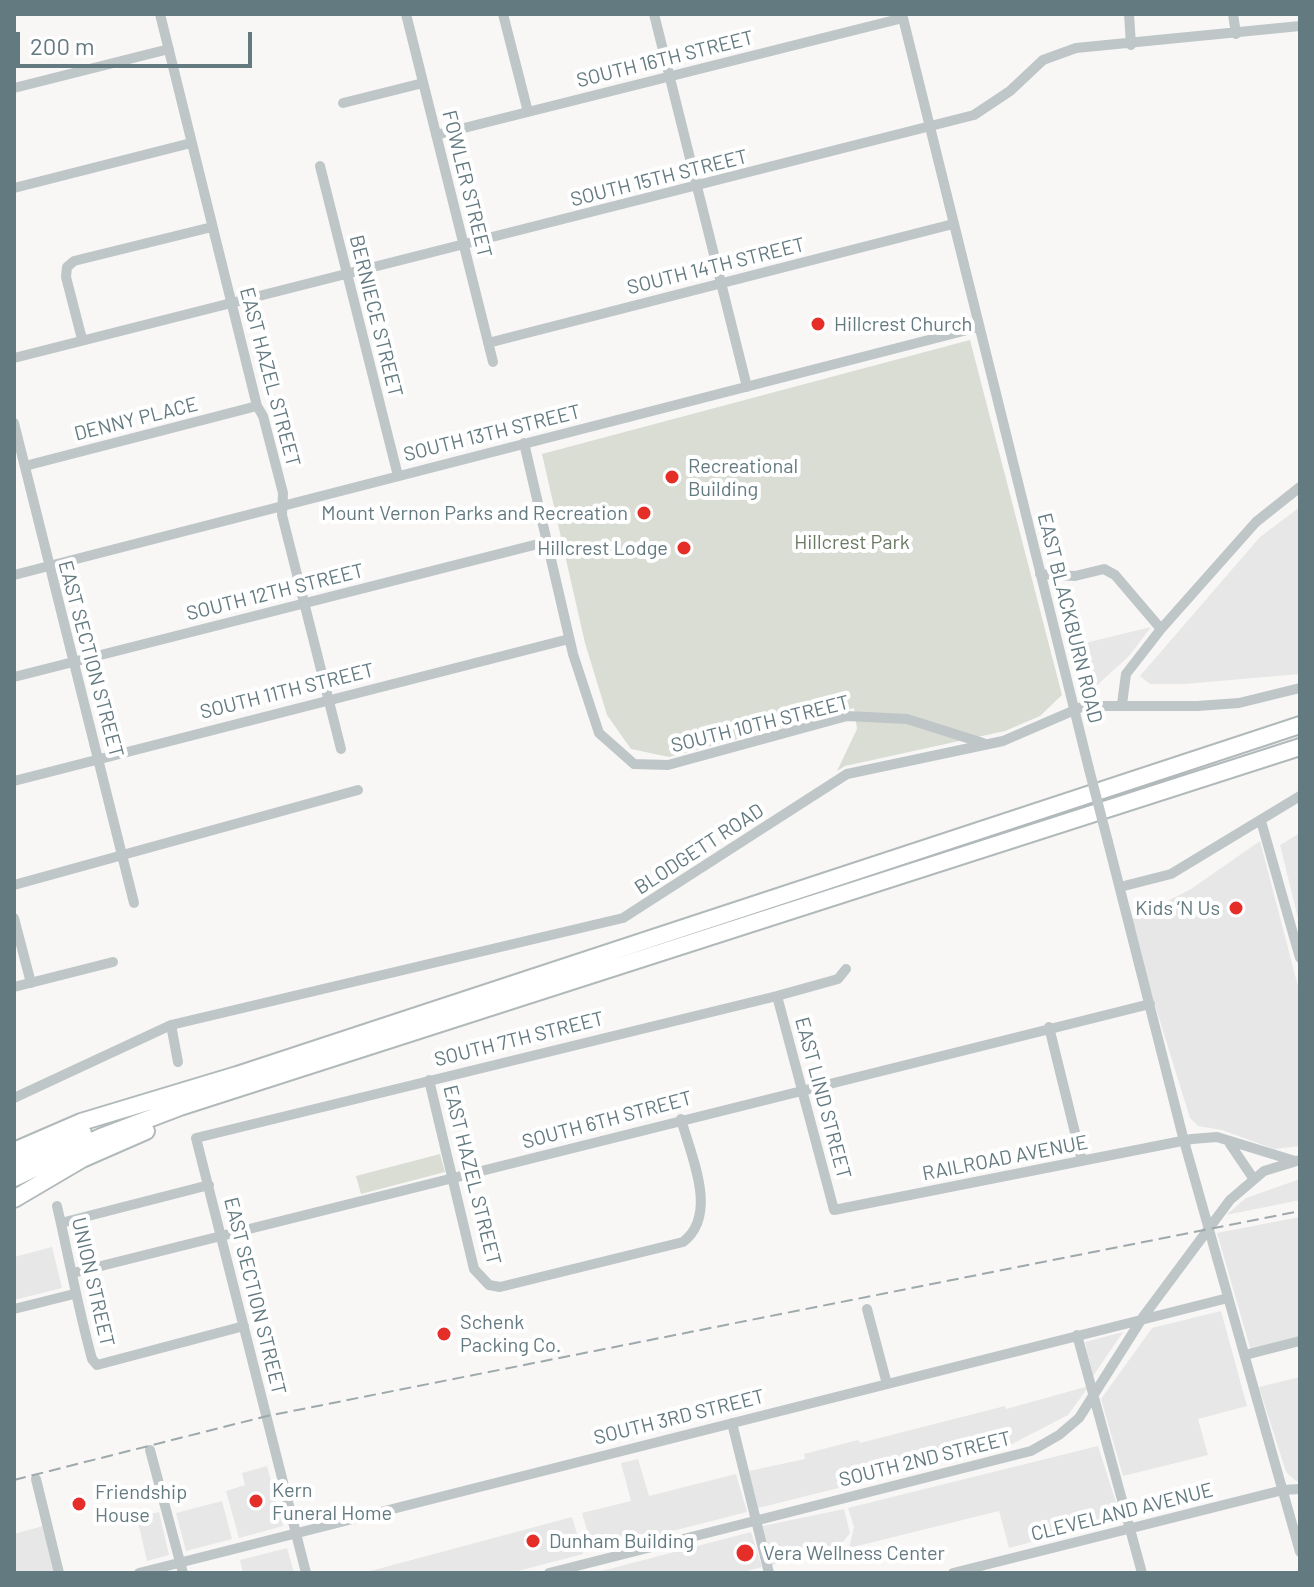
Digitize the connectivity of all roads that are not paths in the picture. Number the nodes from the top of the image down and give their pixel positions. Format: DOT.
graph roads {
  1 [pos="160,14"];
  2 [pos="406,14"];
  3 [pos="503,14"];
  4 [pos="654,14"];
  5 [pos="1129,14"];
  6 [pos="1233,14"];
  7 [pos="902,16"];
  8 [pos="1300,26"];
  9 [pos="1236,34"];
  10 [pos="1131,45"];
  11 [pos="169,49"];
  12 [pos="669,77"];
  13 [pos="423,83"];
  14 [pos="14,88"];
  15 [pos="343,103"];
  16 [pos="528,112"];
  17 [pos="930,127"];
  18 [pos="436,135"];
  19 [pos="191,143"];
  20 [pos="320,166"];
  21 [pos="696,187"];
  22 [pos="14,188"];
  23 [pos="953,224"];
  24 [pos="212,227"];
  25 [pos="464,246"];
  26 [pos="348,276"];
  27 [pos="720,283"];
  28 [pos="231,305"];
  29 [pos="979,327"];
  30 [pos="82,339"];
  31 [pos="488,343"];
  32 [pos="14,358"];
  33 [pos="493,362"];
  34 [pos="747,387"];
  35 [pos="257,406"];
  36 [pos="14,423"];
  37 [pos="524,443"];
  38 [pos="25,466"];
  39 [pos="398,476"];
  40 [pos="1300,487"];
  41 [pos="282,505"];
  42 [pos="546,542"];
  43 [pos="49,566"];
  44 [pos="1040,574"];
  45 [pos="14,575"];
  46 [pos="305,603"];
  47 [pos="1161,629"];
  48 [pos="569,639"];
  49 [pos="73,662"];
  50 [pos="14,677"];
  51 [pos="1300,688"];
  52 [pos="328,699"];
  53 [pos="1122,704"];
  54 [pos="1075,708"];
  55 [pos="1300,725"];
  56 [pos="985,744"];
  57 [pos="1300,747"];
  58 [pos="341,749"];
  59 [pos="99,758"];
  60 [pos="14,781"];
  61 [pos="358,790"];
  62 [pos="1300,796"];
  63 [pos="1261,821"];
  64 [pos="124,855"];
  65 [pos="14,885"];
  66 [pos="1120,887"];
  67 [pos="134,903"];
  68 [pos="14,918"];
  69 [pos="1300,958"];
  70 [pos="113,962"];
  71 [pos="846,969"];
  72 [pos="31,983"];
  73 [pos="14,987"];
  74 [pos="777,996"];
  75 [pos="1150,1004"];
  76 [pos="171,1025"];
  77 [pos="1049,1027"];
  78 [pos="346,1054"];
  79 [pos="178,1062"];
  80 [pos="429,1080"];
  81 [pos="801,1090"];
  82 [pos="14,1098"];
  83 [pos="150,1103"];
  84 [pos="681,1119"];
  85 [pos="196,1138"];
  86 [pos="1184,1141"];
  87 [pos="1230,1144"];
  88 [pos="14,1151"];
  89 [pos="1082,1161"];
  90 [pos="1298,1161"];
  91 [pos="14,1167"];
  92 [pos="14,1178"];
  93 [pos="1253,1178"];
  94 [pos="454,1179"];
  95 [pos="209,1185"];
  96 [pos="14,1199"];
  97 [pos="57,1206"];
  98 [pos="834,1210"];
  99 [pos="61,1223"];
  100 [pos="1208,1229"];
  101 [pos="222,1236"];
  102 [pos="73,1273"];
  103 [pos="74,1294"];
  104 [pos="1228,1298"];
  105 [pos="14,1309"];
  106 [pos="867,1309"];
  107 [pos="1143,1317"];
  108 [pos="244,1326"];
  109 [pos="1077,1335"];
  110 [pos="1300,1341"];
  111 [pos="1245,1355"];
  112 [pos="887,1384"];
  113 [pos="1095,1394"];
  114 [pos="732,1423"];
  115 [pos="150,1450"];
  116 [pos="36,1479"];
  117 [pos="1300,1489"];
  118 [pos="1283,1490"];
  119 [pos="755,1520"];
  120 [pos="1129,1529"];
  121 [pos="296,1533"];
  122 [pos="1300,1552"];
  123 [pos="182,1568"];
  124 [pos="574,1570"];
  125 [pos="59,1573"];
  126 [pos="139,1573"];
  127 [pos="306,1573"];
  128 [pos="549,1573"];
  129 [pos="769,1573"];
  130 [pos="953,1573"];
  131 [pos="1142,1573"];
  1 -- 11 [label="street, EAST HAZEL STREET"];
  2 -- 13 [label="street, FOWLER STREET"];
  3 -- 16 [label="street"];
  4 -- 12 [label="street"];
  5 -- 10 [label="street"];
  6 -- 9 [label="street"];
  7 -- 12 [label="street, SOUTH 16TH STREET"];
  7 -- 17 [label="street, EAST BLACKBURN ROAD"];
  8 -- 9 [label="street, SOUTH 15TH STREET"];
  9 -- 10 [label="street, SOUTH 15TH STREET"];
  10 -- 17 [label="street, SOUTH 15TH STREET"];
  11 -- 14 [label="street"];
  11 -- 19 [label="street, EAST HAZEL STREET"];
  12 -- 16 [label="street, SOUTH 16TH STREET"];
  12 -- 21 [label="street"];
  13 -- 15 [label="street"];
  13 -- 18 [label="street, FOWLER STREET"];
  16 -- 18 [label="street, SOUTH 16TH STREET"];
  17 -- 21 [label="street, SOUTH 15TH STREET"];
  17 -- 23 [label="street, EAST BLACKBURN ROAD"];
  18 -- 25 [label="street, FOWLER STREET"];
  19 -- 22 [label="street"];
  19 -- 24 [label="street, EAST HAZEL STREET"];
  20 -- 26 [label="street, BERNIECE STREET"];
  21 -- 25 [label="street, SOUTH 15TH STREET"];
  21 -- 27 [label="street"];
  23 -- 27 [label="street, SOUTH 14TH STREET"];
  23 -- 29 [label="street, EAST BLACKBURN ROAD"];
  24 -- 28 [label="street, EAST HAZEL STREET"];
  24 -- 30 [label="street"];
  25 -- 26 [label="street, SOUTH 15TH STREET"];
  25 -- 31 [label="street, FOWLER STREET"];
  26 -- 28 [label="street, SOUTH 15TH STREET"];
  26 -- 39 [label="street, BERNIECE STREET"];
  27 -- 31 [label="street, SOUTH 14TH STREET"];
  27 -- 34 [label="street"];
  28 -- 30 [label="street, SOUTH 15TH STREET"];
  28 -- 35 [label="street, EAST HAZEL STREET"];
  29 -- 34 [label="street, SOUTH 13TH STREET"];
  29 -- 44 [label="street, EAST BLACKBURN ROAD"];
  30 -- 32 [label="street, SOUTH 15TH STREET"];
  31 -- 33 [label="street, FOWLER STREET"];
  34 -- 37 [label="street, SOUTH 13TH STREET"];
  35 -- 38 [label="street, DENNY PLACE"];
  35 -- 41 [label="street, EAST HAZEL STREET"];
  36 -- 38 [label="street, EAST SECTION STREET"];
  37 -- 39 [label="street, SOUTH 13TH STREET"];
  37 -- 42 [label="street"];
  38 -- 43 [label="street, EAST SECTION STREET"];
  39 -- 41 [label="street, SOUTH 13TH STREET"];
  40 -- 47 [label="street"];
  41 -- 43 [label="street, SOUTH 13TH STREET"];
  41 -- 46 [label="street, EAST HAZEL STREET"];
  42 -- 46 [label="street, SOUTH 12TH STREET"];
  42 -- 48 [label="street"];
  43 -- 45 [label="street, SOUTH 13TH STREET"];
  43 -- 49 [label="street, EAST SECTION STREET"];
  44 -- 47 [label="street"];
  44 -- 54 [label="street, EAST BLACKBURN ROAD"];
  46 -- 49 [label="street, SOUTH 12TH STREET"];
  46 -- 52 [label="street, EAST HAZEL STREET"];
  47 -- 53 [label="street"];
  48 -- 52 [label="street, SOUTH 11TH STREET"];
  48 -- 56 [label="street, SOUTH 10TH STREET"];
  49 -- 50 [label="street, SOUTH 12TH STREET"];
  49 -- 59 [label="street, EAST SECTION STREET"];
  51 -- 53 [label="street, BLODGETT ROAD"];
  52 -- 58 [label="street, EAST HAZEL STREET"];
  52 -- 59 [label="street, SOUTH 11TH STREET"];
  53 -- 54 [label="street, BLODGETT ROAD"];
  54 -- 56 [label="street, BLODGETT ROAD"];
  54 -- 66 [label="street, EAST BLACKBURN ROAD, bridge"];
  55 -- 83 [label="highway"];
  56 -- 76 [label="street, BLODGETT ROAD"];
  57 -- 78 [label="highway"];
  59 -- 60 [label="street, SOUTH 11TH STREET"];
  59 -- 64 [label="street, EAST SECTION STREET"];
  61 -- 64 [label="street"];
  62 -- 63 [label="street"];
  63 -- 66 [label="street"];
  63 -- 69 [label="street"];
  64 -- 65 [label="street"];
  64 -- 67 [label="street, EAST SECTION STREET"];
  66 -- 75 [label="street, EAST BLACKBURN ROAD"];
  68 -- 72 [label="street"];
  70 -- 72 [label="street"];
  71 -- 74 [label="street, SOUTH 7TH STREET"];
  72 -- 73 [label="street"];
  74 -- 80 [label="street, SOUTH 7TH STREET"];
  74 -- 81 [label="street, EAST LIND STREET"];
  75 -- 77 [label="street, SOUTH 6TH STREET"];
  75 -- 86 [label="street, EAST BLACKBURN ROAD"];
  76 -- 79 [label="street"];
  76 -- 82 [label="street, BLODGETT ROAD"];
  77 -- 81 [label="street, SOUTH 6TH STREET"];
  77 -- 89 [label="street"];
  78 -- 92 [label="highway"];
  78 -- 96 [label="highway"];
  80 -- 85 [label="street, SOUTH 7TH STREET"];
  80 -- 94 [label="street, EAST HAZEL STREET"];
  81 -- 84 [label="street, SOUTH 6TH STREET"];
  81 -- 98 [label="street, EAST LIND STREET"];
  83 -- 88 [label="highway"];
  83 -- 91 [label="highway"];
  84 -- 94 [label="street, SOUTH 6TH STREET"];
  84 -- 94 [label="street, EAST HAZEL STREET"];
  85 -- 95 [label="street, EAST SECTION STREET"];
  86 -- 87 [label="street, RAILROAD AVENUE"];
  86 -- 89 [label="street, RAILROAD AVENUE"];
  86 -- 100 [label="street, EAST BLACKBURN ROAD"];
  87 -- 90 [label="street, RAILROAD AVENUE"];
  87 -- 93 [label="street"];
  89 -- 98 [label="street, RAILROAD AVENUE"];
  90 -- 93 [label="street"];
  93 -- 100 [label="street, SOUTH 2ND STREET"];
  94 -- 101 [label="street, SOUTH 6TH STREET"];
  95 -- 99 [label="street"];
  95 -- 101 [label="street, EAST SECTION STREET"];
  97 -- 99 [label="street, UNION STREET"];
  99 -- 102 [label="street, UNION STREET"];
  100 -- 104 [label="street, EAST BLACKBURN ROAD"];
  100 -- 107 [label="street, SOUTH 2ND STREET"];
  101 -- 102 [label="street, SOUTH 6TH STREET"];
  101 -- 108 [label="street, EAST SECTION STREET"];
  102 -- 103 [label="street, UNION STREET"];
  103 -- 105 [label="street"];
  103 -- 108 [label="street, UNION STREET"];
  104 -- 107 [label="street, SOUTH 3RD STREET"];
  104 -- 111 [label="street, EAST BLACKBURN ROAD"];
  106 -- 112 [label="street"];
  107 -- 109 [label="street, SOUTH 3RD STREET"];
  107 -- 113 [label="street, SOUTH 2ND STREET"];
  108 -- 121 [label="street, EAST SECTION STREET"];
  109 -- 112 [label="street, SOUTH 3RD STREET"];
  109 -- 113 [label="street"];
  110 -- 111 [label="street"];
  111 -- 118 [label="street, EAST BLACKBURN ROAD"];
  112 -- 114 [label="street, SOUTH 3RD STREET"];
  113 -- 119 [label="street, SOUTH 2ND STREET"];
  113 -- 120 [label="street"];
  114 -- 119 [label="street"];
  114 -- 121 [label="street, SOUTH 3RD STREET"];
  115 -- 123 [label="street"];
  116 -- 125 [label="street"];
  117 -- 118 [label="street, CLEVELAND AVENUE"];
  118 -- 120 [label="street, CLEVELAND AVENUE"];
  118 -- 122 [label="street, EAST BLACKBURN ROAD"];
  119 -- 124 [label="street, SOUTH 2ND STREET"];
  119 -- 129 [label="street"];
  120 -- 130 [label="street, CLEVELAND AVENUE"];
  120 -- 131 [label="street"];
  121 -- 123 [label="street, SOUTH 3RD STREET"];
  121 -- 127 [label="street, EAST SECTION STREET"];
  123 -- 126 [label="street, SOUTH 3RD STREET"];
  124 -- 128 [label="street, SOUTH 2ND STREET"];
}
